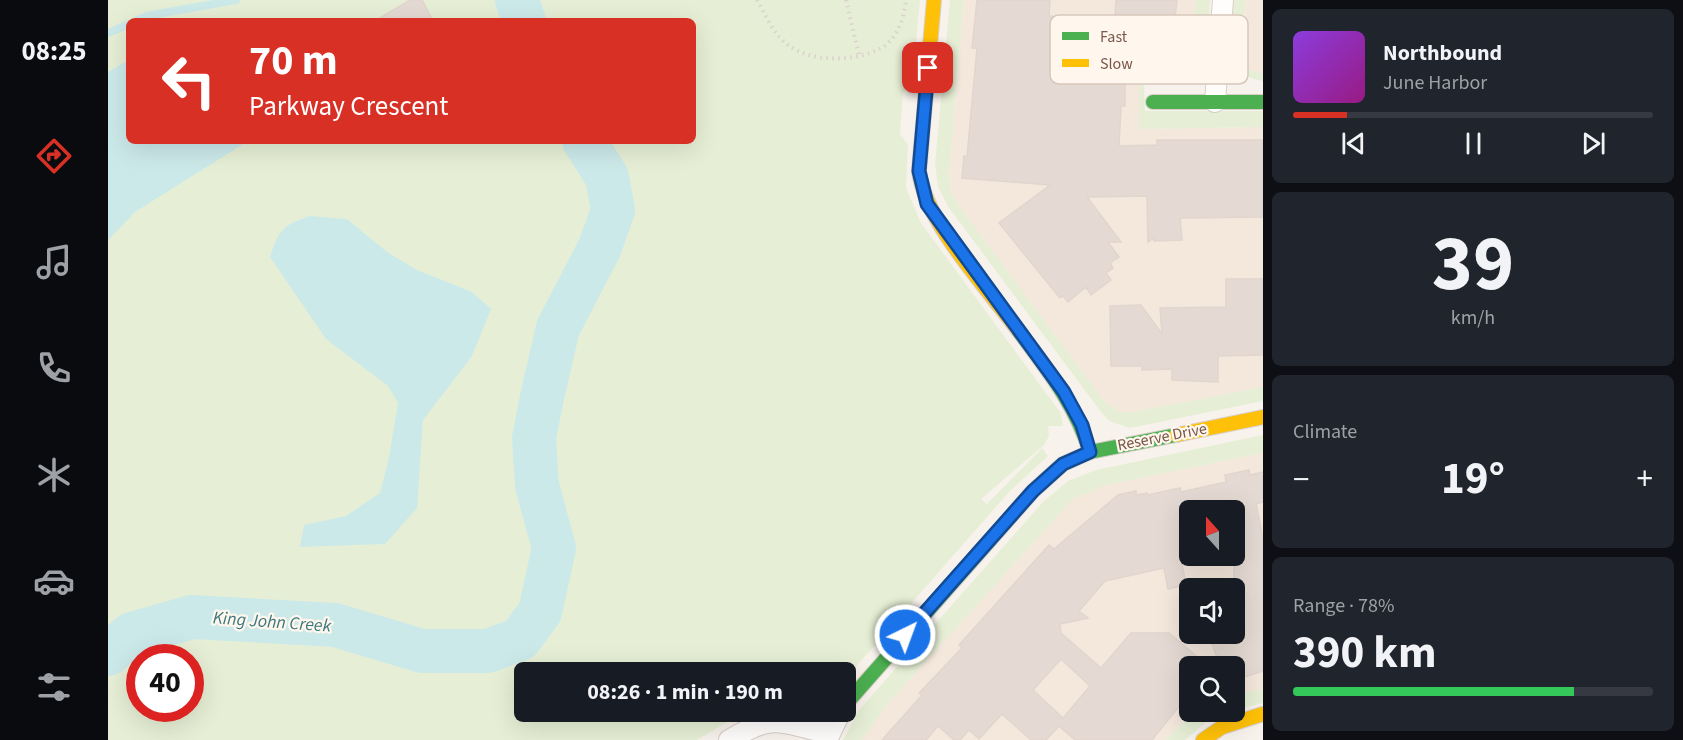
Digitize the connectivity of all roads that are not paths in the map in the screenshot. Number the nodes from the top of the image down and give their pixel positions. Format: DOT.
graph roads {
  1 [pos="934,0"];
  2 [pos="1223,0"];
  3 [pos="1222,15"];
  4 [pos="1216,84"];
  5 [pos="1153,102"];
  6 [pos="1215,102"];
  7 [pos="1263,102"];
  8 [pos="1263,417"];
  9 [pos="1090,452"];
  10 [pos="856,693"];
  11 [pos="1263,714"];
  12 [pos="836,722"];
  13 [pos="828,737"];
  14 [pos="729,740"];
  15 [pos="1203,740"];
  1 -- 9 [label="street"];
  2 -- 3 [label="street"];
  4 -- 6 [label="street"];
  5 -- 6 [label="street"];
  6 -- 7 [label="street"];
  8 -- 9 [label="street, Reserve Drive"];
  9 -- 10 [label="street, Reserve Drive"];
  11 -- 15 [label="street"];
  12 -- 13 [label="street"];
  13 -- 14 [label="street"];
}
